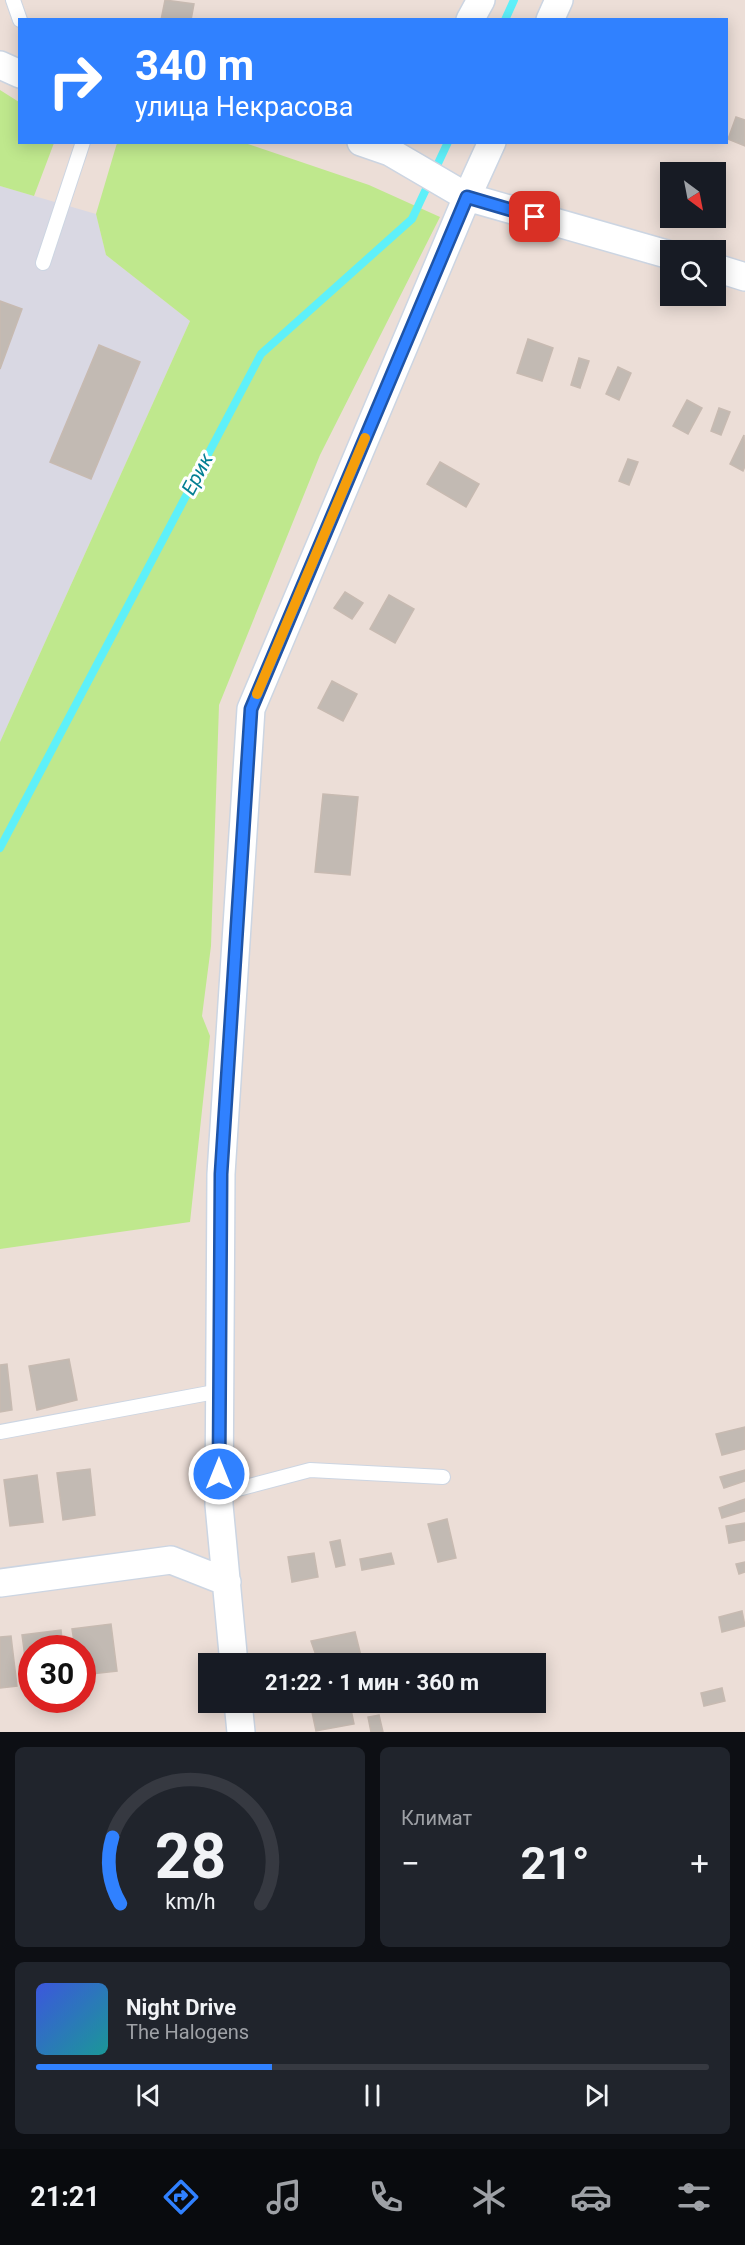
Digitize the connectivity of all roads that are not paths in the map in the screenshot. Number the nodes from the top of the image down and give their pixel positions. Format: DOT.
graph roads {
  1 [pos="13,0"];
  2 [pos="481,0"];
  3 [pos="559,0"];
  4 [pos="19,18"];
  5 [pos="471,18"];
  6 [pos="551,18"];
  7 [pos="0,65"];
  8 [pos="18,73"];
  9 [pos="82,144"];
  10 [pos="374,144"];
  11 [pos="491,144"];
  12 [pos="393,147"];
  13 [pos="467,197"];
  14 [pos="660,252"];
  15 [pos="43,263"];
  16 [pos="726,271"];
  17 [pos="745,277"];
  18 [pos="220,1391"];
  19 [pos="0,1432"];
  20 [pos="443,1477"];
  21 [pos="219,1494"];
  22 [pos="226,1582"];
  23 [pos="0,1583"];
  24 [pos="233,1653"];
  25 [pos="239,1713"];
  26 [pos="241,1732"];
  1 -- 4 [label="lane"];
  2 -- 5 [label="street"];
  3 -- 6 [label="street"];
  7 -- 8 [label="street"];
  9 -- 15 [label="lane"];
  10 -- 12 [label="street"];
  11 -- 13 [label="street"];
  12 -- 13 [label="street"];
  13 -- 14 [label="street"];
  13 -- 18 [label="street"];
  16 -- 17 [label="street"];
  18 -- 19 [label="lane"];
  18 -- 21 [label="street"];
  20 -- 21 [label="lane"];
  21 -- 22 [label="street"];
  22 -- 23 [label="street"];
  22 -- 24 [label="street"];
  25 -- 26 [label="street"];
}
